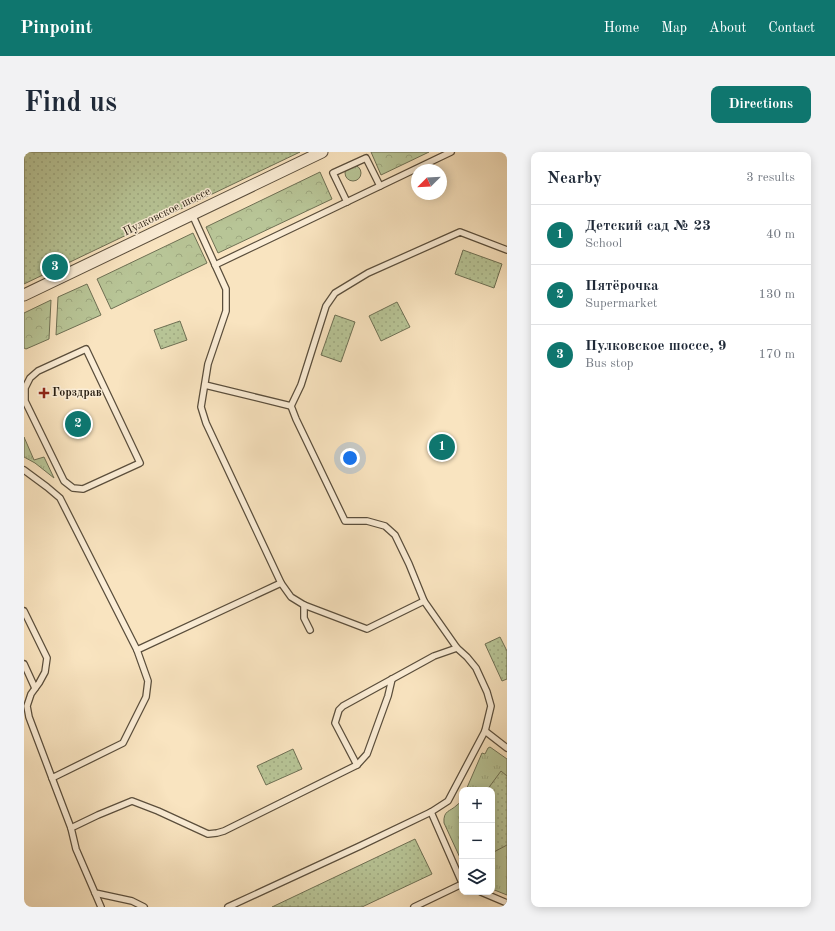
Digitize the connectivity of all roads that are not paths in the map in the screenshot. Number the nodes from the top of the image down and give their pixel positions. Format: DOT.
graph roads {
  1 [pos="322,152"];
  2 [pos="451,152"];
  3 [pos="380,186"];
  4 [pos="347,202"];
  5 [pos="192,214"];
  6 [pos="507,250"];
  7 [pos="215,265"];
  8 [pos="24,295"];
  9 [pos="205,385"];
  10 [pos="25,401"];
  11 [pos="291,406"];
  12 [pos="26,471"];
  13 [pos="24,478"];
  14 [pos="281,583"];
  15 [pos="424,601"];
  16 [pos="304,605"];
  17 [pos="24,611"];
  18 [pos="310,630"];
  19 [pos="457,648"];
  20 [pos="137,650"];
  21 [pos="24,664"];
  22 [pos="392,679"];
  23 [pos="36,688"];
  24 [pos="485,731"];
  25 [pos="507,748"];
  26 [pos="357,766"];
  27 [pos="52,778"];
  28 [pos="431,812"];
  29 [pos="71,828"];
  30 [pos="459,876"];
  31 [pos="459,884"];
  32 [pos="96,893"];
  33 [pos="488,895"];
  34 [pos="507,903"];
  35 [pos="101,907"];
  36 [pos="144,907"];
  37 [pos="228,907"];
  38 [pos="414,907"];
  1 -- 5 [label="street, Пулковское шоссе"];
  2 -- 3 [label="lane"];
  3 -- 4 [label="lane"];
  3 -- 4 [label="lane"];
  4 -- 7 [label="lane"];
  5 -- 7 [label="lane"];
  5 -- 8 [label="street, Пулковское шоссе"];
  6 -- 11 [label="lane"];
  7 -- 9 [label="lane"];
  9 -- 11 [label="lane"];
  9 -- 14 [label="lane"];
  10 -- 10 [label="lane"];
  11 -- 15 [label="lane"];
  12 -- 13 [label="lane"];
  12 -- 20 [label="lane"];
  14 -- 16 [label="lane"];
  14 -- 20 [label="lane"];
  15 -- 16 [label="lane"];
  15 -- 19 [label="lane"];
  16 -- 18 [label="lane"];
  17 -- 23 [label="lane"];
  19 -- 22 [label="lane"];
  19 -- 24 [label="lane"];
  20 -- 27 [label="lane"];
  21 -- 23 [label="lane"];
  22 -- 26 [label="lane"];
  22 -- 26 [label="lane"];
  23 -- 27 [label="lane"];
  24 -- 25 [label="lane"];
  24 -- 28 [label="lane"];
  26 -- 29 [label="lane"];
  27 -- 29 [label="lane"];
  28 -- 30 [label="lane"];
  28 -- 37 [label="lane"];
  29 -- 32 [label="lane"];
  31 -- 38 [label="lane"];
  32 -- 35 [label="lane"];
  32 -- 36 [label="lane"];
  33 -- 34 [label="lane"];
}
